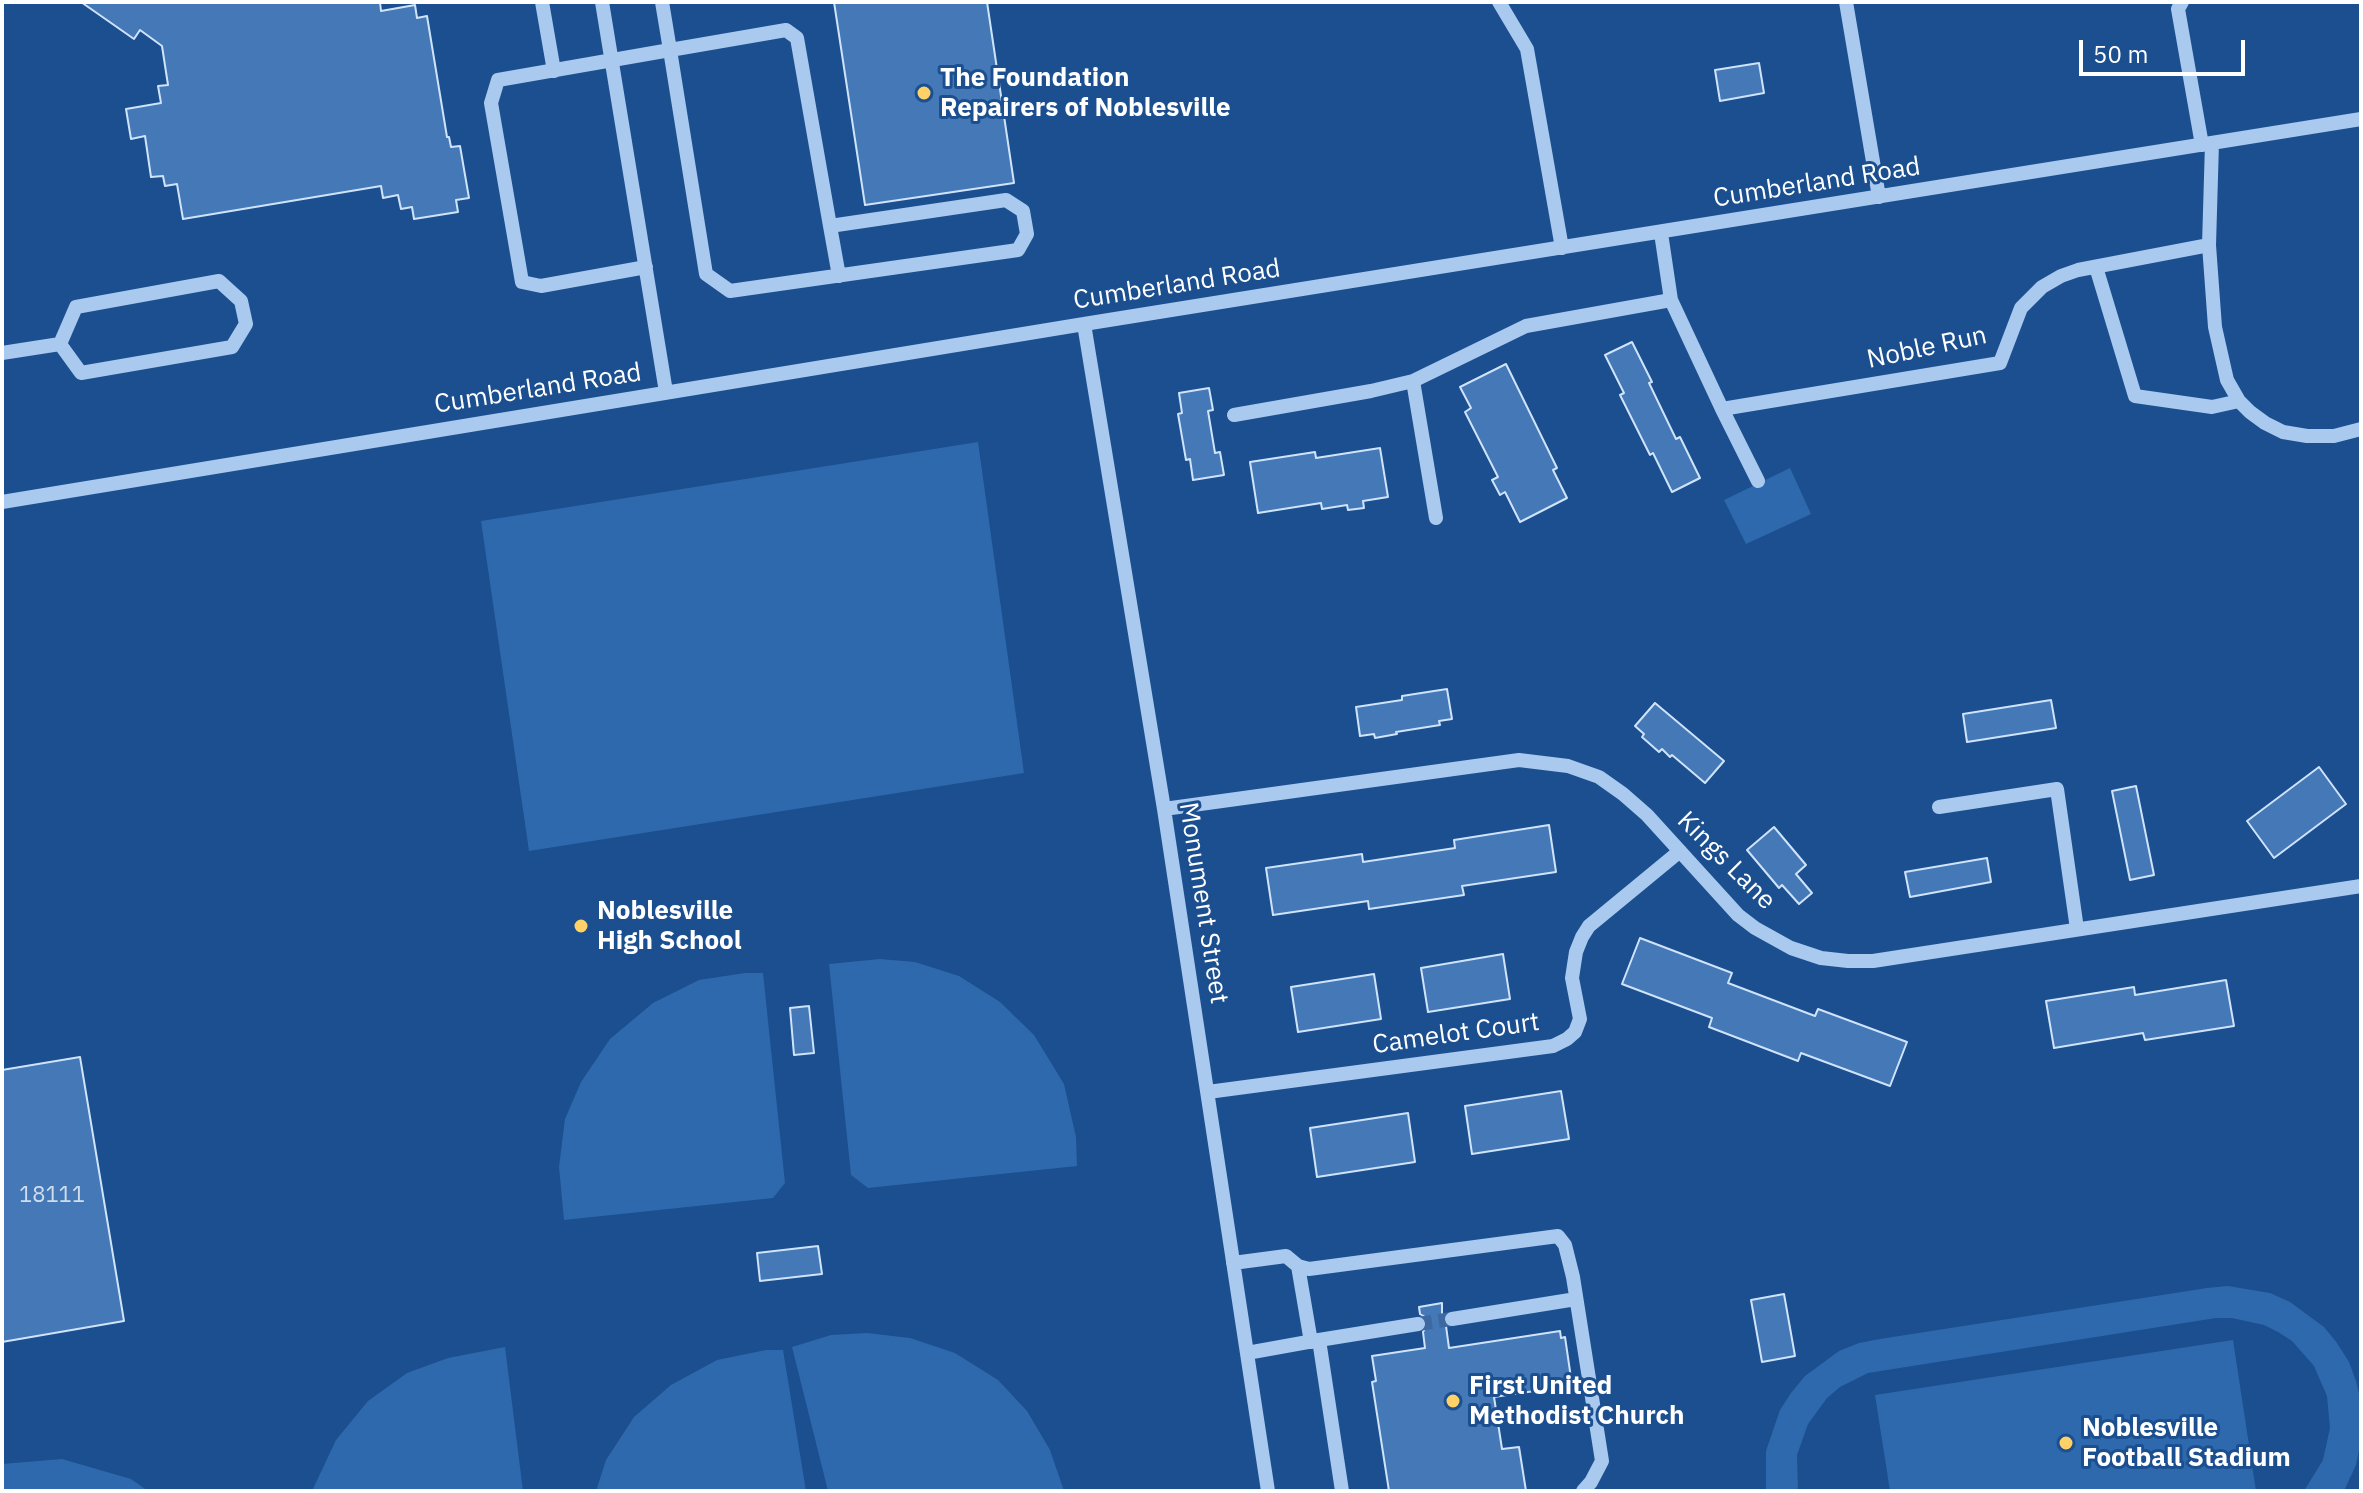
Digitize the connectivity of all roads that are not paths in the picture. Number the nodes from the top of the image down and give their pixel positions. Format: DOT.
graph roads {
  1 [pos="542,2"];
  2 [pos="602,2"];
  3 [pos="662,2"];
  4 [pos="1499,2"];
  5 [pos="1846,2"];
  6 [pos="2182,2"];
  7 [pos="670,50"];
  8 [pos="612,61"];
  9 [pos="554,71"];
  10 [pos="2361,119"];
  11 [pos="2207,144"];
  12 [pos="1879,197"];
  13 [pos="830,226"];
  14 [pos="1661,233"];
  15 [pos="2209,245"];
  16 [pos="1562,248"];
  17 [pos="646,267"];
  18 [pos="2096,267"];
  19 [pos="839,276"];
  20 [pos="1671,300"];
  21 [pos="1084,324"];
  22 [pos="60,344"];
  23 [pos="2,353"];
  24 [pos="1413,381"];
  25 [pos="666,392"];
  26 [pos="2239,401"];
  27 [pos="1722,409"];
  28 [pos="1234,415"];
  29 [pos="2361,429"];
  30 [pos="1758,481"];
  31 [pos="2,502"];
  32 [pos="1436,518"];
  33 [pos="1939,807"];
  34 [pos="1164,809"];
  35 [pos="1680,851"];
  36 [pos="2361,886"];
  37 [pos="2077,929"];
  38 [pos="1208,1092"];
  39 [pos="1233,1263"];
  40 [pos="1298,1266"];
  41 [pos="1576,1299"];
  42 [pos="1452,1319"];
  43 [pos="1418,1324"];
  44 [pos="1315,1341"];
  45 [pos="1247,1353"];
  46 [pos="1268,1491"];
  47 [pos="1342,1491"];
  48 [pos="1583,1491"];
  1 -- 9 [label="street"];
  2 -- 8 [label="street"];
  3 -- 7 [label="street"];
  4 -- 16 [label="street"];
  5 -- 12 [label="street"];
  6 -- 11 [label="street"];
  7 -- 8 [label="street"];
  7 -- 13 [label="street"];
  7 -- 19 [label="street"];
  8 -- 9 [label="street"];
  8 -- 17 [label="street"];
  9 -- 17 [label="street"];
  10 -- 11 [label="street, Cumberland Road"];
  11 -- 12 [label="street, Cumberland Road"];
  11 -- 15 [label="street"];
  12 -- 14 [label="street, Cumberland Road"];
  13 -- 19 [label="street"];
  13 -- 19 [label="street"];
  14 -- 16 [label="street, Cumberland Road"];
  14 -- 20 [label="street"];
  15 -- 18 [label="street"];
  15 -- 26 [label="street"];
  16 -- 21 [label="street, Cumberland Road"];
  17 -- 25 [label="street"];
  18 -- 26 [label="street"];
  18 -- 27 [label="street, Noble Run"];
  20 -- 24 [label="street"];
  20 -- 27 [label="street"];
  21 -- 25 [label="street, Cumberland Road"];
  21 -- 34 [label="street, Monument Street"];
  22 -- 22 [label="street"];
  22 -- 23 [label="street"];
  24 -- 28 [label="street"];
  24 -- 32 [label="street"];
  25 -- 31 [label="street, Cumberland Road"];
  26 -- 29 [label="street"];
  27 -- 30 [label="street"];
  33 -- 37 [label="street"];
  34 -- 35 [label="street, Kings Lane"];
  34 -- 38 [label="street, Monument Street"];
  35 -- 37 [label="street, Kings Lane"];
  35 -- 38 [label="street, Camelot Court"];
  36 -- 37 [label="street, Kings Lane"];
  38 -- 39 [label="street, Monument Street"];
  39 -- 40 [label="street"];
  39 -- 45 [label="street, Monument Street"];
  40 -- 41 [label="street"];
  40 -- 44 [label="street"];
  41 -- 42 [label="street"];
  41 -- 48 [label="street"];
  43 -- 44 [label="street"];
  44 -- 45 [label="street"];
  44 -- 47 [label="street"];
  45 -- 46 [label="street, Monument Street"];
}
